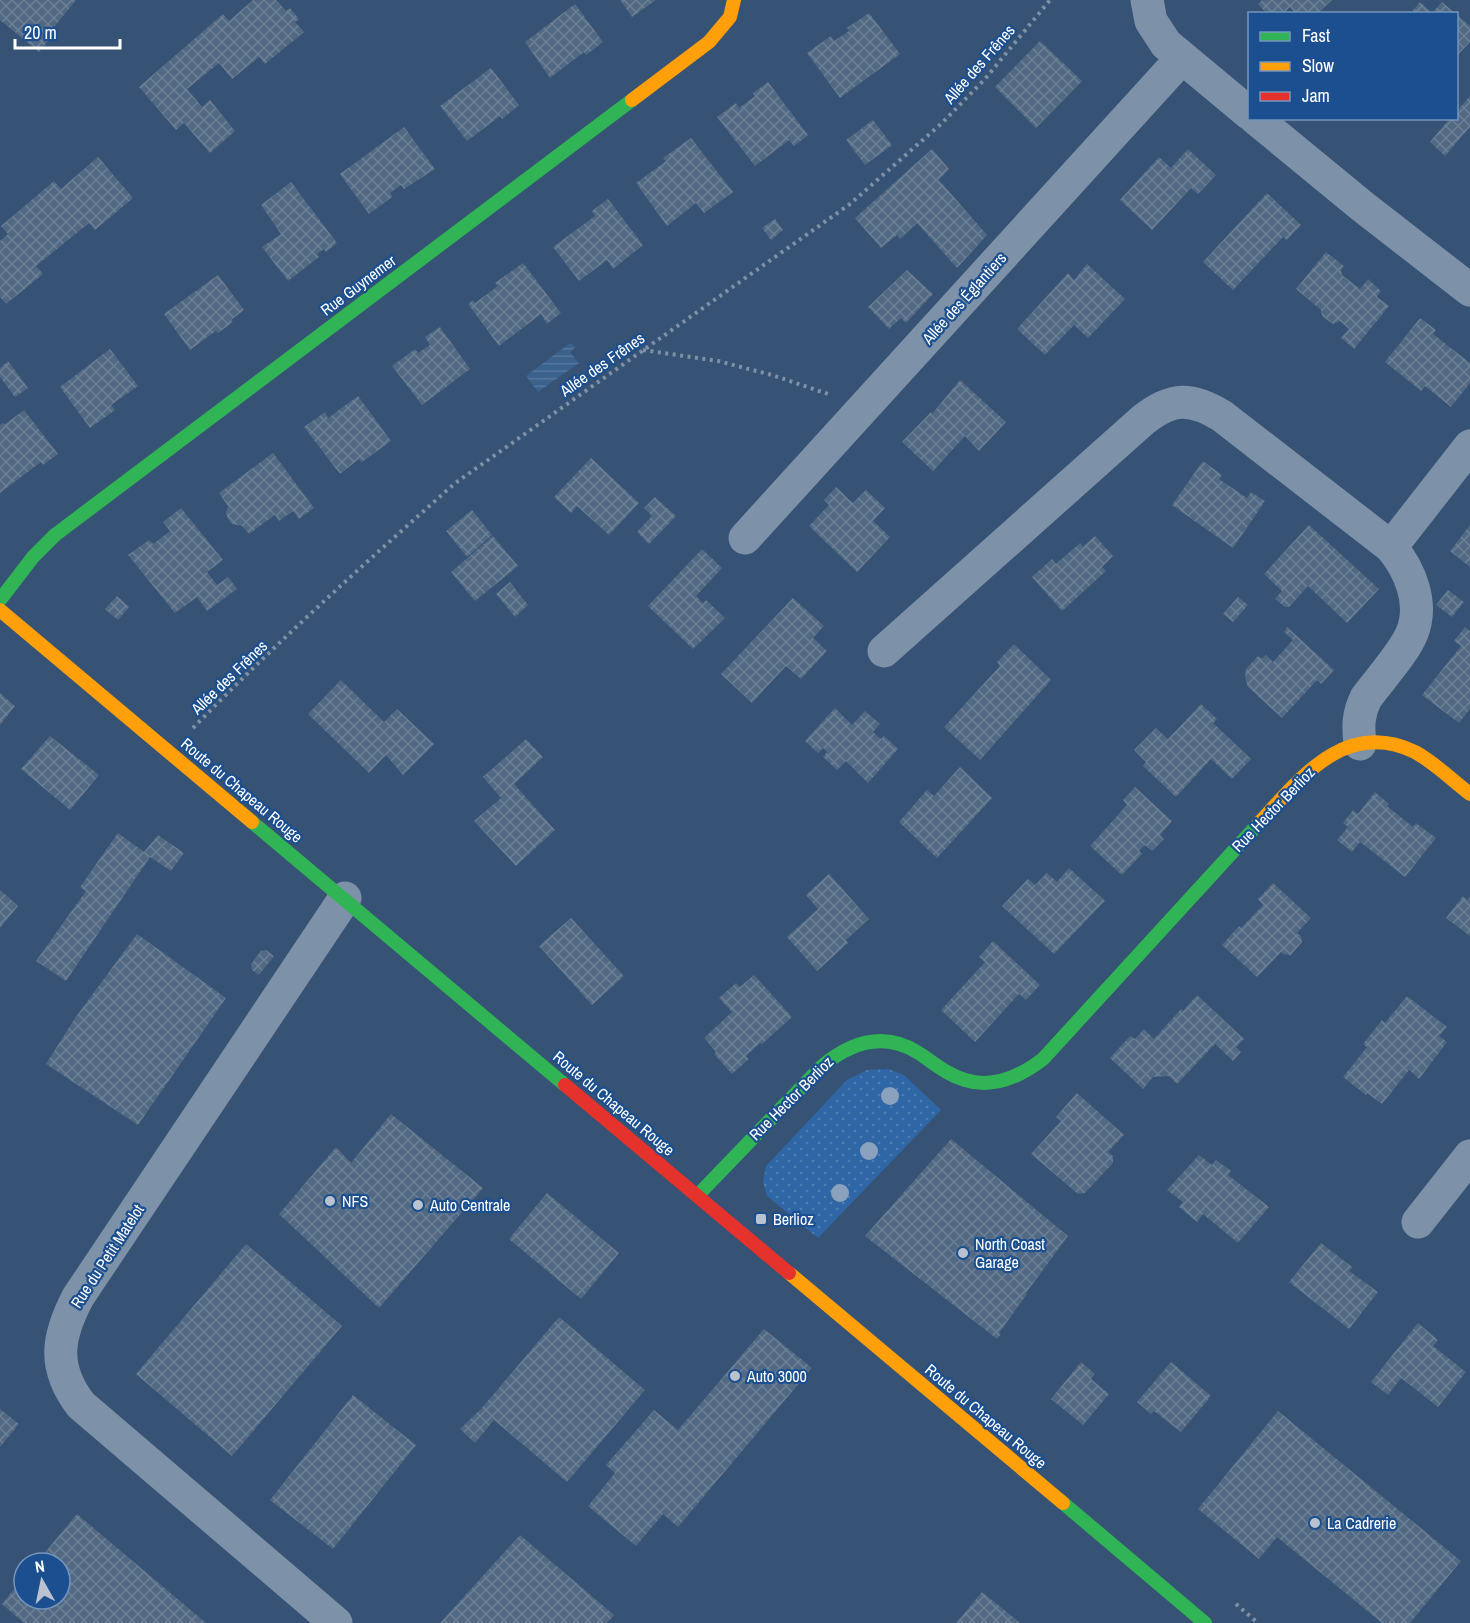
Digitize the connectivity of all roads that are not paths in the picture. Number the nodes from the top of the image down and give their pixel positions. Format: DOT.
graph roads {
  1 [pos="734,0"];
  2 [pos="1147,0"];
  3 [pos="1182,58"];
  4 [pos="1248,112"];
  5 [pos="1258,120"];
  6 [pos="1470,290"];
  7 [pos="1470,446"];
  8 [pos="745,538"];
  9 [pos="1391,547"];
  10 [pos="0,600"];
  11 [pos="0,610"];
  12 [pos="884,651"];
  13 [pos="1360,744"];
  14 [pos="1470,794"];
  15 [pos="345,898"];
  16 [pos="1470,1156"];
  17 [pos="698,1195"];
  18 [pos="1418,1222"];
  19 [pos="336,1623"];
  20 [pos="1205,1623"];
  1 -- 10 [label="street, Rue Guynemer"];
  2 -- 3 [label="street"];
  3 -- 4 [label="street"];
  3 -- 8 [label="street, Allée des Églantiers"];
  5 -- 6 [label="street"];
  7 -- 9 [label="street"];
  9 -- 12 [label="street"];
  9 -- 13 [label="street"];
  11 -- 15 [label="street, Route du Chapeau Rouge"];
  13 -- 14 [label="street, Rue Hector Berlioz"];
  13 -- 17 [label="street, Rue Hector Berlioz"];
  15 -- 17 [label="street, Route du Chapeau Rouge"];
  15 -- 19 [label="street, Rue du Petit Matelot"];
  16 -- 18 [label="street"];
  17 -- 20 [label="street, Route du Chapeau Rouge"];
}
